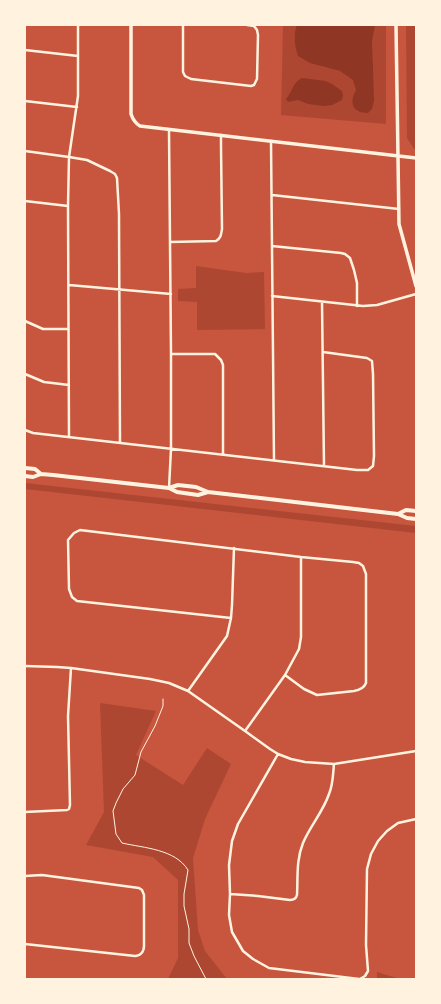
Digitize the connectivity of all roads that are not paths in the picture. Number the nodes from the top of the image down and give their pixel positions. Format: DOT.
graph roads {
  1 [pos="78,25"];
  2 [pos="130,25"];
  3 [pos="183,25"];
  4 [pos="247,25"];
  5 [pos="396,25"];
  6 [pos="25,50"];
  7 [pos="78,56"];
  8 [pos="25,101"];
  9 [pos="77,107"];
  10 [pos="169,130"];
  11 [pos="222,135"];
  12 [pos="271,141"];
  13 [pos="25,151"];
  14 [pos="398,156"];
  15 [pos="69,157"];
  16 [pos="416,158"];
  17 [pos="272,195"];
  18 [pos="25,201"];
  19 [pos="68,206"];
  20 [pos="399,209"];
  21 [pos="170,242"];
  22 [pos="272,246"];
  23 [pos="69,285"];
  24 [pos="416,286"];
  25 [pos="119,290"];
  26 [pos="170,294"];
  27 [pos="416,294"];
  28 [pos="272,296"];
  29 [pos="322,302"];
  30 [pos="357,306"];
  31 [pos="25,321"];
  32 [pos="68,329"];
  33 [pos="323,352"];
  34 [pos="171,354"];
  35 [pos="25,374"];
  36 [pos="69,385"];
  37 [pos="25,430"];
  38 [pos="69,437"];
  39 [pos="120,443"];
  40 [pos="171,449"];
  41 [pos="223,454"];
  42 [pos="274,460"];
  43 [pos="324,466"];
  44 [pos="25,468"];
  45 [pos="41,474"];
  46 [pos="25,476"];
  47 [pos="169,488"];
  48 [pos="208,492"];
  49 [pos="416,511"];
  50 [pos="398,514"];
  51 [pos="416,519"];
  52 [pos="234,548"];
  53 [pos="302,557"];
  54 [pos="231,618"];
  55 [pos="25,666"];
  56 [pos="71,668"];
  57 [pos="285,675"];
  58 [pos="188,692"];
  59 [pos="245,731"];
  60 [pos="416,751"];
  61 [pos="278,754"];
  62 [pos="334,764"];
  63 [pos="25,812"];
  64 [pos="416,819"];
  65 [pos="25,876"];
  66 [pos="230,894"];
  67 [pos="25,944"];
  68 [pos="359,979"];
  1 -- 7 [label="street"];
  2 -- 10 [label="street"];
  3 -- 4 [label="street"];
  5 -- 14 [label="street"];
  6 -- 7 [label="street"];
  7 -- 9 [label="street"];
  8 -- 9 [label="street"];
  9 -- 15 [label="street"];
  10 -- 11 [label="street"];
  10 -- 21 [label="street"];
  11 -- 12 [label="street"];
  11 -- 21 [label="street"];
  12 -- 14 [label="street"];
  12 -- 17 [label="street"];
  13 -- 15 [label="street"];
  14 -- 16 [label="street"];
  14 -- 20 [label="street"];
  15 -- 19 [label="street"];
  15 -- 25 [label="street"];
  17 -- 20 [label="street"];
  17 -- 22 [label="street"];
  18 -- 19 [label="street"];
  19 -- 23 [label="street"];
  20 -- 24 [label="street"];
  21 -- 26 [label="street"];
  22 -- 28 [label="street"];
  22 -- 30 [label="street"];
  23 -- 25 [label="street"];
  23 -- 32 [label="street"];
  25 -- 26 [label="street"];
  25 -- 39 [label="street"];
  26 -- 34 [label="street"];
  27 -- 30 [label="street"];
  28 -- 29 [label="street"];
  28 -- 42 [label="street"];
  29 -- 30 [label="street"];
  29 -- 33 [label="street"];
  31 -- 32 [label="street"];
  32 -- 36 [label="street"];
  33 -- 43 [label="street"];
  33 -- 43 [label="street"];
  34 -- 40 [label="street"];
  34 -- 41 [label="street"];
  35 -- 36 [label="street"];
  36 -- 38 [label="street"];
  37 -- 38 [label="street"];
  38 -- 39 [label="street"];
  39 -- 40 [label="street"];
  40 -- 41 [label="street"];
  40 -- 47 [label="street"];
  41 -- 42 [label="street"];
  42 -- 43 [label="street"];
  44 -- 45 [label="main road"];
  45 -- 46 [label="main road"];
  45 -- 47 [label="main road"];
  47 -- 48 [label="main road"];
  47 -- 48 [label="main road"];
  48 -- 50 [label="main road"];
  49 -- 50 [label="main road"];
  50 -- 51 [label="main road"];
  52 -- 53 [label="street"];
  52 -- 54 [label="street"];
  52 -- 54 [label="street"];
  53 -- 57 [label="street"];
  53 -- 57 [label="street"];
  54 -- 58 [label="street"];
  55 -- 56 [label="street"];
  56 -- 58 [label="street"];
  56 -- 63 [label="street"];
  57 -- 59 [label="street"];
  58 -- 59 [label="street"];
  59 -- 61 [label="street"];
  60 -- 62 [label="street"];
  61 -- 62 [label="street"];
  61 -- 66 [label="street"];
  62 -- 66 [label="street"];
  64 -- 68 [label="street"];
  65 -- 67 [label="street"];
  66 -- 68 [label="street"];
}
